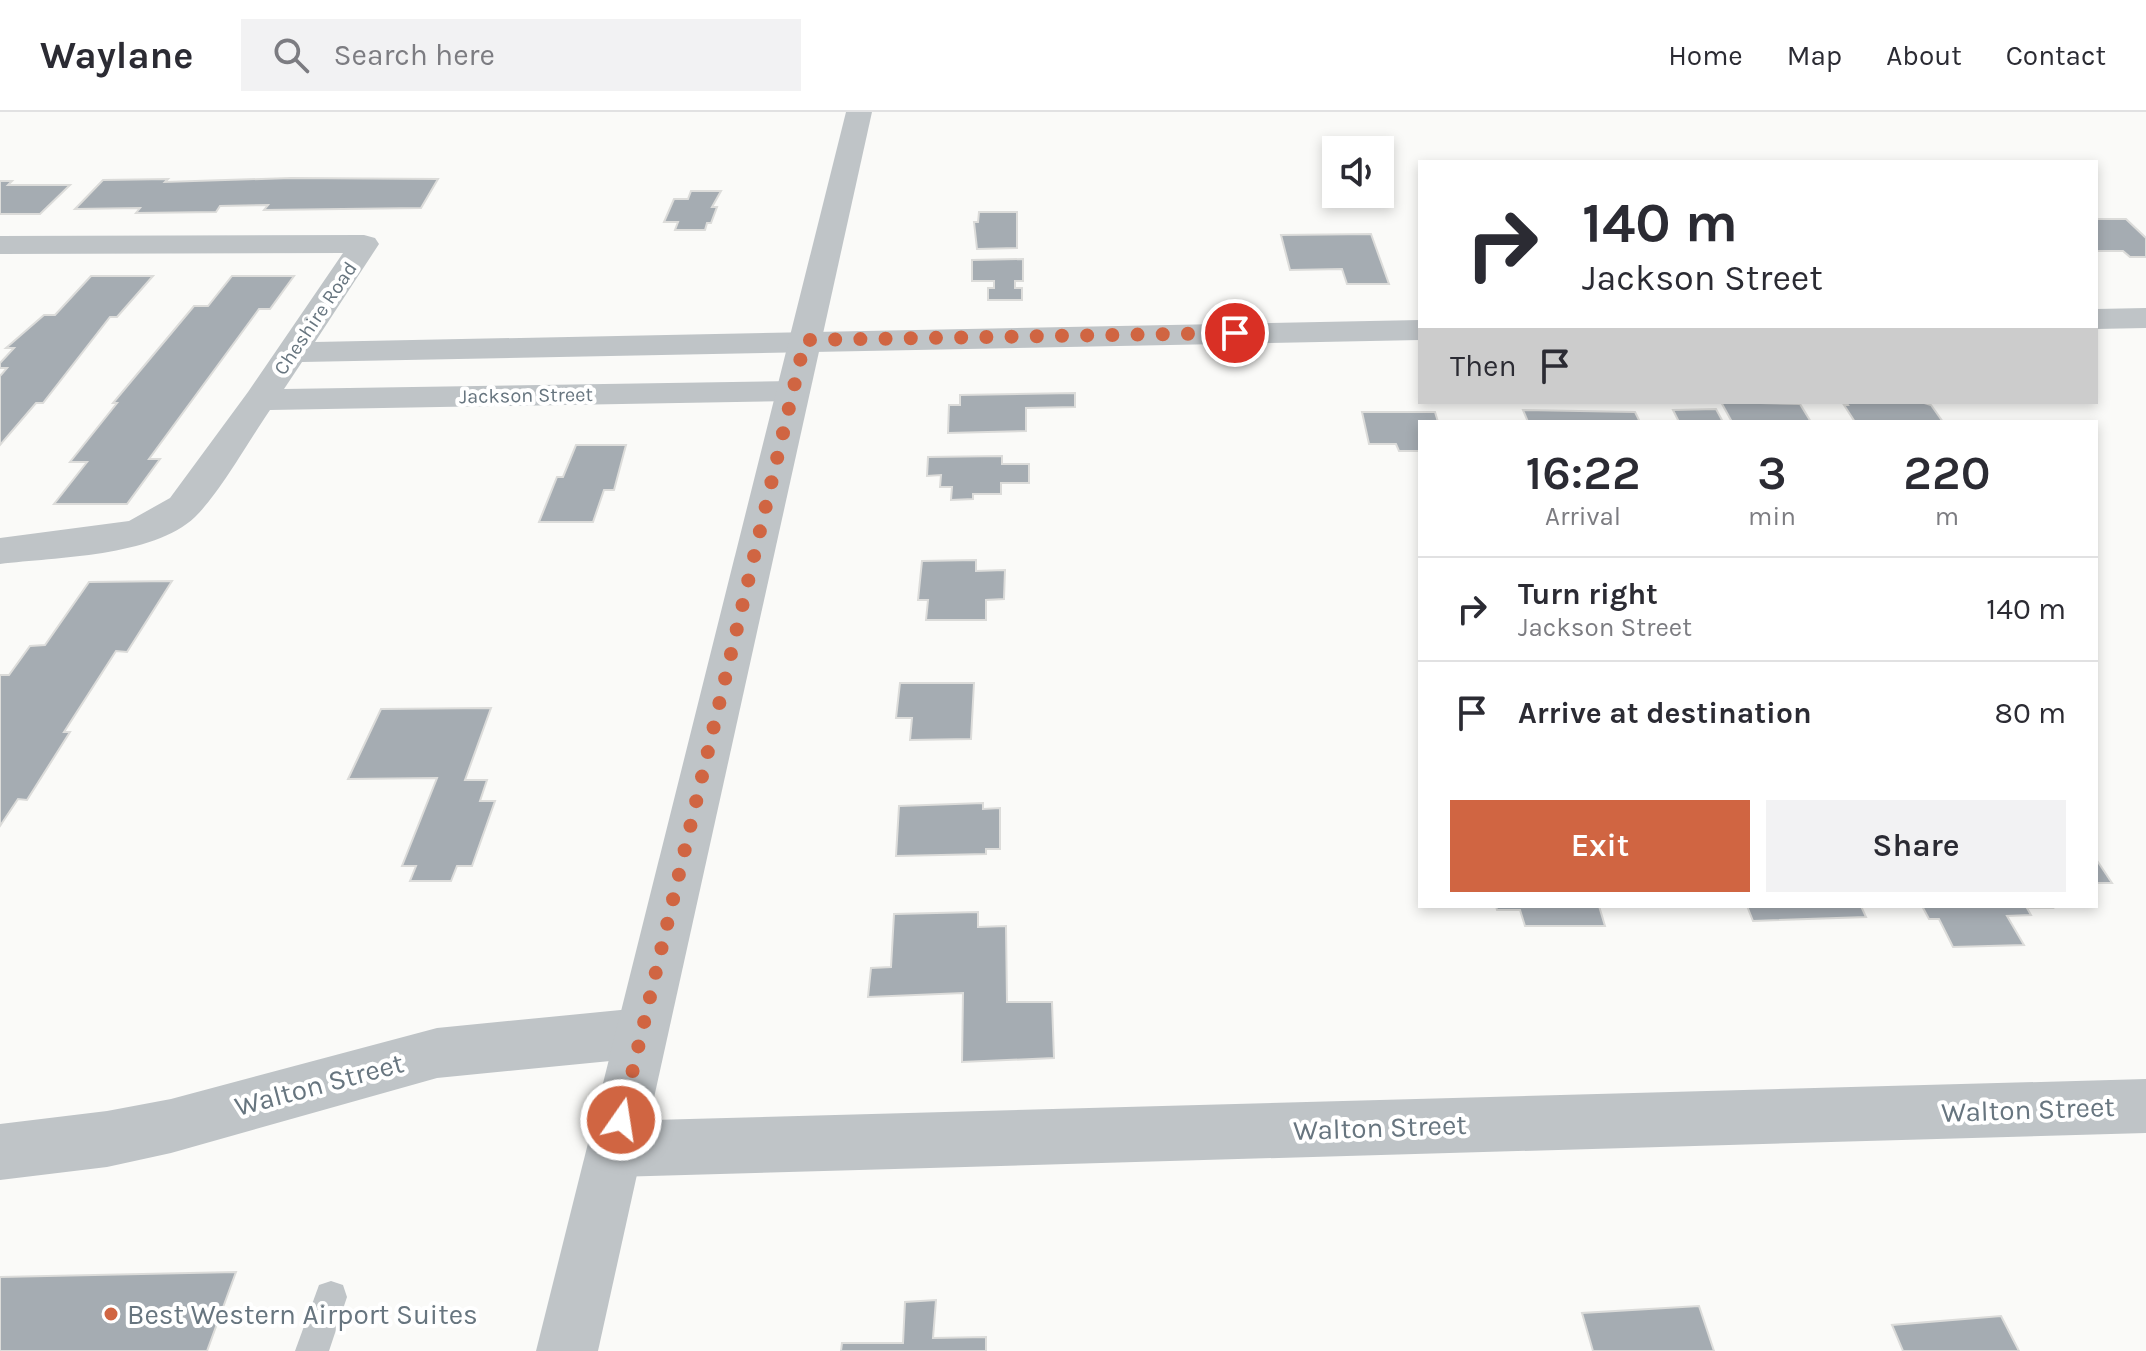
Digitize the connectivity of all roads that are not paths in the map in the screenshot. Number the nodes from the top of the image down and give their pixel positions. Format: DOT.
graph roads {
  1 [pos="859,112"];
  2 [pos="16,244"];
  3 [pos="0,275"];
  4 [pos="2146,318"];
  5 [pos="2098,319"];
  6 [pos="1418,330"];
  7 [pos="805,340"];
  8 [pos="292,352"];
  9 [pos="793,391"];
  10 [pos="260,400"];
  11 [pos="0,551"];
  12 [pos="641,1033"];
  13 [pos="2146,1106"];
  14 [pos="615,1149"];
  15 [pos="0,1152"];
  16 [pos="331,1297"];
  17 [pos="312,1351"];
  18 [pos="567,1351"];
  1 -- 7 [label="street"];
  2 -- 3 [label="street, Cheshire Road"];
  2 -- 8 [label="street, Cheshire Road"];
  4 -- 5 [label="street"];
  6 -- 7 [label="street"];
  7 -- 8 [label="street"];
  7 -- 9 [label="street"];
  8 -- 10 [label="street, Cheshire Road"];
  9 -- 10 [label="street, Jackson Street"];
  9 -- 12 [label="street"];
  10 -- 11 [label="street, Cheshire Road"];
  12 -- 14 [label="street"];
  12 -- 15 [label="street, Walton Street"];
  13 -- 14 [label="street, Walton Street"];
  14 -- 18 [label="street"];
  16 -- 17 [label="lane"];
}
